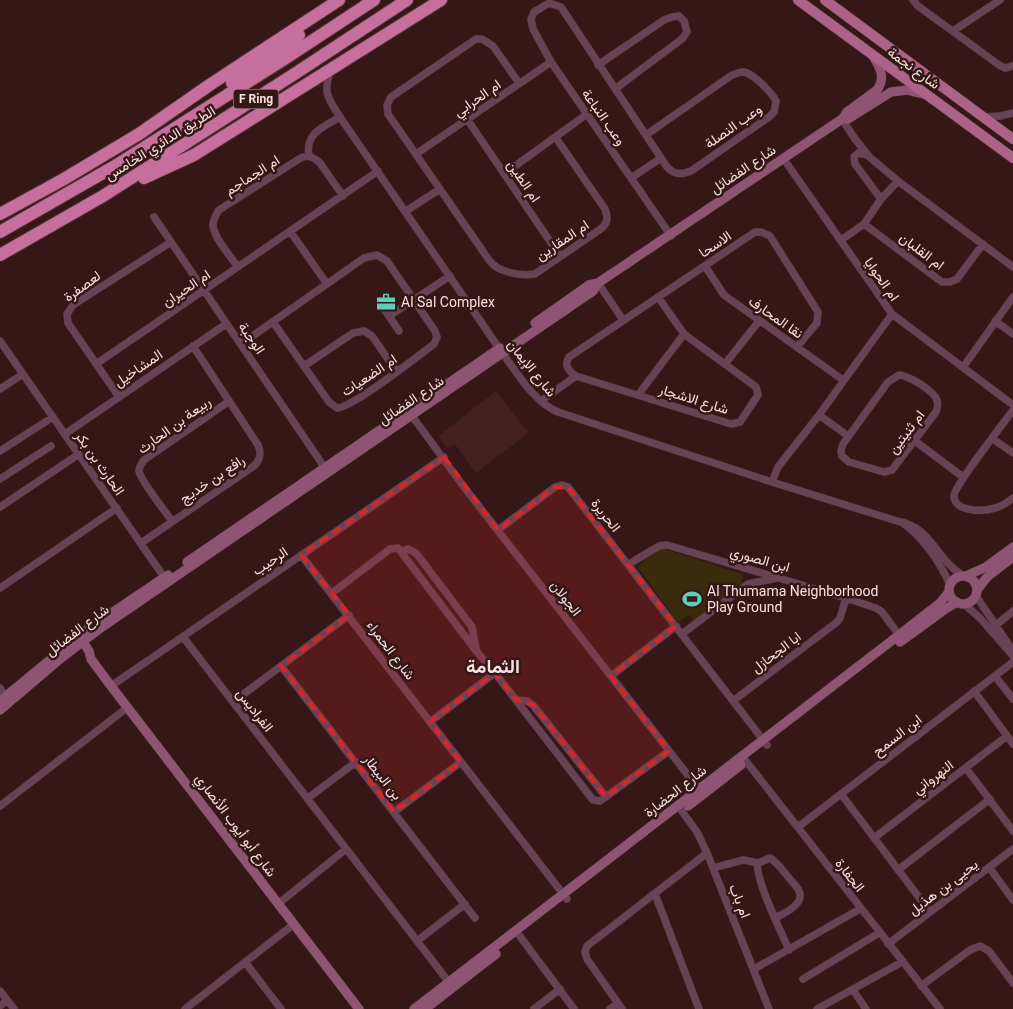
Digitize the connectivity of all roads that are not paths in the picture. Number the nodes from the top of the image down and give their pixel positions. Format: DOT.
graph roads {
  1 [pos="339,0"];
  2 [pos="347,0"];
  3 [pos="374,0"];
  4 [pos="407,0"];
  5 [pos="442,0"];
  6 [pos="798,0"];
  7 [pos="825,0"];
  8 [pos="913,0"];
  9 [pos="1000,0"];
  10 [pos="538,8"];
  11 [pos="953,30"];
  12 [pos="871,53"];
  13 [pos="551,62"];
  14 [pos="598,65"];
  15 [pos="1012,67"];
  16 [pos="330,71"];
  17 [pos="519,83"];
  18 [pos="615,89"];
  19 [pos="928,95"];
  20 [pos="1013,113"];
  21 [pos="587,114"];
  22 [pos="340,116"];
  23 [pos="983,117"];
  24 [pos="468,119"];
  25 [pos="842,119"];
  26 [pos="171,131"];
  27 [pos="646,135"];
  28 [pos="556,138"];
  29 [pos="1013,140"];
  30 [pos="416,154"];
  31 [pos="309,156"];
  32 [pos="870,157"];
  33 [pos="660,158"];
  34 [pos="783,158"];
  35 [pos="1013,158"];
  36 [pos="378,171"];
  37 [pos="504,174"];
  38 [pos="631,178"];
  39 [pos="898,181"];
  40 [pos="440,189"];
  41 [pos="103,196"];
  42 [pos="343,196"];
  43 [pos="882,199"];
  44 [pos="406,211"];
  45 [pos="0,214"];
  46 [pos="154,216"];
  47 [pos="864,224"];
  48 [pos="290,231"];
  49 [pos="0,232"];
  50 [pos="670,236"];
  51 [pos="841,240"];
  52 [pos="171,242"];
  53 [pos="983,244"];
  54 [pos="0,255"];
  55 [pos="560,256"];
  56 [pos="705,266"];
  57 [pos="238,267"];
  58 [pos="1013,267"];
  59 [pos="450,276"];
  60 [pos="327,284"];
  61 [pos="598,284"];
  62 [pos="204,292"];
  63 [pos="658,297"];
  64 [pos="1013,297"];
  65 [pos="414,299"];
  66 [pos="380,304"];
  67 [pos="892,314"];
  68 [pos="389,316"];
  69 [pos="624,320"];
  70 [pos="759,321"];
  71 [pos="995,321"];
  72 [pos="273,322"];
  73 [pos="226,324"];
  74 [pos="400,331"];
  75 [pos="684,334"];
  76 [pos="1013,334"];
  77 [pos="0,341"];
  78 [pos="241,344"];
  79 [pos="193,346"];
  80 [pos="797,347"];
  81 [pos="501,351"];
  82 [pos="96,364"];
  83 [pos="725,364"];
  84 [pos="304,366"];
  85 [pos="964,366"];
  86 [pos="397,372"];
  87 [pos="23,374"];
  88 [pos="576,376"];
  89 [pos="843,380"];
  90 [pos="0,389"];
  91 [pos="431,395"];
  92 [pos="638,395"];
  93 [pos="119,396"];
  94 [pos="541,401"];
  95 [pos="228,402"];
  96 [pos="1013,404"];
  97 [pos="1013,410"];
  98 [pos="819,415"];
  99 [pos="412,416"];
  100 [pos="53,417"];
  101 [pos="65,434"];
  102 [pos="848,436"];
  103 [pos="993,439"];
  104 [pos="916,441"];
  105 [pos="51,446"];
  106 [pos="0,450"];
  107 [pos="1013,453"];
  108 [pos="79,454"];
  109 [pos="444,457"];
  110 [pos="327,471"];
  111 [pos="963,477"];
  112 [pos="0,479"];
  113 [pos="772,482"];
  114 [pos="1013,498"];
  115 [pos="0,507"];
  116 [pos="117,508"];
  117 [pos="172,521"];
  118 [pos="897,521"];
  119 [pos="498,530"];
  120 [pos="141,543"];
  121 [pos="1013,547"];
  122 [pos="402,551"];
  123 [pos="302,555"];
  124 [pos="1013,557"];
  125 [pos="629,564"];
  126 [pos="964,576"];
  127 [pos="164,577"];
  128 [pos="779,578"];
  129 [pos="0,588"];
  130 [pos="949,589"];
  131 [pos="332,593"];
  132 [pos="976,593"];
  133 [pos="147,596"];
  134 [pos="846,598"];
  135 [pos="961,603"];
  136 [pos="1013,612"];
  137 [pos="349,615"];
  138 [pos="676,626"];
  139 [pos="995,626"];
  140 [pos="682,634"];
  141 [pos="183,636"];
  142 [pos="901,638"];
  143 [pos="78,641"];
  144 [pos="477,652"];
  145 [pos="1013,652"];
  146 [pos="1013,656"];
  147 [pos="1013,662"];
  148 [pos="282,666"];
  149 [pos="495,673"];
  150 [pos="611,676"];
  151 [pos="995,676"];
  152 [pos="111,686"];
  153 [pos="0,688"];
  154 [pos="974,691"];
  155 [pos="5,699"];
  156 [pos="1013,699"];
  157 [pos="516,700"];
  158 [pos="733,701"];
  159 [pos="233,702"];
  160 [pos="128,707"];
  161 [pos="0,710"];
  162 [pos="430,722"];
  163 [pos="1007,736"];
  164 [pos="765,743"];
  165 [pos="1013,744"];
  166 [pos="669,751"];
  167 [pos="744,759"];
  168 [pos="356,762"];
  169 [pos="461,762"];
  170 [pos="966,768"];
  171 [pos="701,792"];
  172 [pos="841,794"];
  173 [pos="606,797"];
  174 [pos="308,798"];
  175 [pos="990,800"];
  176 [pos="0,806"];
  177 [pos="680,808"];
  178 [pos="394,812"];
  179 [pos="798,828"];
  180 [pos="1013,831"];
  181 [pos="874,838"];
  182 [pos="346,849"];
  183 [pos="1013,849"];
  184 [pos="707,852"];
  185 [pos="758,863"];
  186 [pos="988,867"];
  187 [pos="713,868"];
  188 [pos="898,870"];
  189 [pos="655,894"];
  190 [pos="565,897"];
  191 [pos="1013,900"];
  192 [pos="278,904"];
  193 [pos="465,904"];
  194 [pos="860,909"];
  195 [pos="930,912"];
  196 [pos="475,918"];
  197 [pos="775,918"];
  198 [pos="294,924"];
  199 [pos="518,933"];
  200 [pos="879,933"];
  201 [pos="417,941"];
  202 [pos="888,944"];
  203 [pos="789,950"];
  204 [pos="245,962"];
  205 [pos="902,962"];
  206 [pos="754,969"];
  207 [pos="803,979"];
  208 [pos="1013,983"];
  209 [pos="451,985"];
  210 [pos="922,986"];
  211 [pos="560,989"];
  212 [pos="852,990"];
  213 [pos="0,991"];
  214 [pos="4,1000"];
  215 [pos="0,1006"];
  216 [pos="620,1006"];
  217 [pos="830,1006"];
  218 [pos="14,1009"];
  219 [pos="184,1009"];
  220 [pos="281,1009"];
  221 [pos="359,1009"];
  222 [pos="414,1009"];
  223 [pos="424,1009"];
  224 [pos="534,1009"];
  225 [pos="574,1009"];
  226 [pos="610,1009"];
  227 [pos="699,1009"];
  228 [pos="769,1009"];
  229 [pos="817,1009"];
  230 [pos="866,1009"];
  231 [pos="940,1009"];
  1 -- 45 [label="highway"];
  2 -- 26 [label="highway"];
  3 -- 26 [label="highway, الطريق الدائري الخامس / F Ring"];
  4 -- 41 [label="highway, الطريق الدائري الخامس / F Ring"];
  5 -- 16 [label="highway"];
  6 -- 12 [label="main road, شارع نجمة"];
  7 -- 23 [label="main road, شارع نجمة"];
  8 -- 11 [label="street"];
  9 -- 11 [label="street"];
  10 -- 13 [label="street, وعب النباعة"];
  10 -- 14 [label="street, وعب النصلة"];
  11 -- 15 [label="street"];
  12 -- 19 [label="main road, شارع نجمة"];
  12 -- 25 [label="street, شارع الفضائل"];
  13 -- 17 [label="street, ام الحرابي"];
  13 -- 21 [label="street, وعب النباعة"];
  14 -- 18 [label="street, وعب النصلة"];
  14 -- 18 [label="street"];
  16 -- 22 [label="street, شارع الإيمان"];
  16 -- 41 [label="highway"];
  17 -- 24 [label="street, ام الحرابي"];
  17 -- 30 [label="street, ام المقارين"];
  18 -- 27 [label="street, وعب النصلة"];
  19 -- 25 [label="street, شارع الفضائل"];
  19 -- 35 [label="main road, شارع نجمة"];
  20 -- 23 [label="street"];
  21 -- 28 [label="street"];
  21 -- 38 [label="street, وعب النباعة"];
  22 -- 31 [label="street"];
  22 -- 36 [label="street, شارع الإيمان"];
  23 -- 29 [label="main road, شارع نجمة"];
  24 -- 30 [label="street, ام الحرابي"];
  24 -- 37 [label="street, ام الطين"];
  25 -- 32 [label="street"];
  25 -- 34 [label="street, شارع الفضائل"];
  26 -- 49 [label="highway, الطريق الدائري الخامس / F Ring"];
  27 -- 33 [label="street, وعب النصلة"];
  27 -- 33 [label="street, وعب النصلة"];
  28 -- 37 [label="street"];
  28 -- 55 [label="street, ام المقارين"];
  30 -- 40 [label="street, ام المقارين"];
  31 -- 42 [label="street"];
  31 -- 57 [label="street, ام الجماجم"];
  32 -- 39 [label="street"];
  32 -- 43 [label="street"];
  33 -- 38 [label="street"];
  34 -- 50 [label="street, شارع الفضائل"];
  34 -- 51 [label="street, ام الحوايا"];
  36 -- 42 [label="street, ام الحيران"];
  36 -- 44 [label="street, شارع الإيمان"];
  37 -- 55 [label="street, ام الطين"];
  38 -- 50 [label="street, وعب النباعة"];
  39 -- 43 [label="street"];
  39 -- 53 [label="street"];
  40 -- 44 [label="street"];
  40 -- 55 [label="street, ام المقارين"];
  41 -- 54 [label="highway, الطريق الدائري الخامس / F Ring"];
  42 -- 48 [label="street, ام الحيران"];
  43 -- 47 [label="street"];
  44 -- 59 [label="street, شارع الإيمان"];
  46 -- 52 [label="street, الوجبة"];
  47 -- 51 [label="street"];
  47 -- 53 [label="street, ام القلبان"];
  48 -- 57 [label="street, ام الحيران"];
  48 -- 60 [label="street"];
  50 -- 61 [label="street, شارع الفضائل"];
  51 -- 67 [label="street, ام الحوايا"];
  52 -- 62 [label="street, الوجبة"];
  52 -- 82 [label="street, لعصفرة"];
  53 -- 58 [label="street"];
  56 -- 63 [label="street, الاسحا"];
  56 -- 70 [label="street, نقا المحارف"];
  56 -- 80 [label="street, الاسحا"];
  57 -- 62 [label="street, ام الحيران"];
  59 -- 65 [label="street"];
  59 -- 81 [label="street, شارع الإيمان"];
  60 -- 65 [label="street, ام الضعيات"];
  60 -- 72 [label="street, ام الضعيات"];
  61 -- 69 [label="street"];
  61 -- 81 [label="street, شارع الفضائل"];
  61 -- 81 [label="street"];
  62 -- 73 [label="street, الوجبة"];
  62 -- 82 [label="street, ام الحيران"];
  63 -- 69 [label="street, الاسحا"];
  63 -- 75 [label="street, شارع الاشجار"];
  64 -- 71 [label="street"];
  65 -- 68 [label="street"];
  65 -- 86 [label="street, ام الضعيات"];
  66 -- 68 [label="street"];
  67 -- 85 [label="street, ام الحوايا"];
  67 -- 89 [label="street"];
  68 -- 74 [label="street"];
  69 -- 88 [label="street, الاسحا"];
  70 -- 80 [label="street, نقا المحارف"];
  70 -- 83 [label="street"];
  71 -- 76 [label="street"];
  71 -- 85 [label="street"];
  72 -- 78 [label="street, ام الضعيات"];
  72 -- 84 [label="street, ام الضعيات"];
  73 -- 78 [label="street, الوجبة"];
  73 -- 79 [label="street, المشاخيل"];
  75 -- 83 [label="street, شارع الاشجار"];
  75 -- 92 [label="street"];
  77 -- 87 [label="street, الحارث بن بكر"];
  78 -- 110 [label="street, الوجبة"];
  79 -- 93 [label="street, المشاخيل"];
  79 -- 95 [label="street, رافع بن خديج"];
  80 -- 89 [label="street, نقا المحارف"];
  81 -- 91 [label="street"];
  81 -- 94 [label="street, شارع الإيمان"];
  81 -- 99 [label="street, شارع الفضائل"];
  82 -- 93 [label="street, لعصفرة"];
  83 -- 92 [label="street, شارع الاشجار"];
  84 -- 86 [label="street"];
  84 -- 86 [label="street, ام الضعيات"];
  85 -- 96 [label="street, ام الحوايا"];
  87 -- 90 [label="street"];
  87 -- 100 [label="street, الحارث بن بكر"];
  88 -- 92 [label="street, شارع الاشجار"];
  88 -- 94 [label="street"];
  89 -- 98 [label="street"];
  91 -- 99 [label="street"];
  91 -- 110 [label="street"];
  93 -- 101 [label="street, المشاخيل"];
  94 -- 113 [label="street, شارع الإيمان"];
  95 -- 117 [label="street, ربيعة بن الحارث"];
  95 -- 117 [label="street, رافع بن خديج"];
  97 -- 103 [label="street"];
  98 -- 102 [label="street"];
  98 -- 113 [label="street"];
  99 -- 109 [label="street, الجولان"];
  99 -- 110 [label="street, شارع الفضائل"];
  100 -- 101 [label="street, الحارث بن بكر"];
  100 -- 106 [label="street"];
  101 -- 108 [label="street, الحارث بن بكر"];
  102 -- 104 [label="street, ام ثنيتين"];
  102 -- 104 [label="street, ام ثنيتين"];
  103 -- 107 [label="street"];
  103 -- 111 [label="street"];
  104 -- 111 [label="street"];
  105 -- 112 [label="street"];
  108 -- 115 [label="street"];
  108 -- 116 [label="street, الحارث بن بكر"];
  109 -- 119 [label="street, الجولان"];
  109 -- 123 [label="street, الرحيب"];
  110 -- 127 [label="street"];
  110 -- 133 [label="street, شارع الفضائل"];
  111 -- 114 [label="street"];
  113 -- 118 [label="street, شارع الإيمان"];
  116 -- 120 [label="street, الحارث بن بكر"];
  116 -- 129 [label="street"];
  117 -- 120 [label="street, رافع بن خديج"];
  118 -- 126 [label="street, شارع الإيمان"];
  118 -- 130 [label="street, شارع الإيمان"];
  119 -- 125 [label="street, الحريرة"];
  119 -- 150 [label="street, الجولان"];
  120 -- 127 [label="street, الحارث بن بكر"];
  121 -- 126 [label="street"];
  122 -- 131 [label="street"];
  122 -- 144 [label="street"];
  122 -- 144 [label="street"];
  123 -- 131 [label="street, شارع الحمراء"];
  123 -- 141 [label="street, الرحيب"];
  124 -- 132 [label="street"];
  125 -- 128 [label="street, ابن الصوري"];
  125 -- 138 [label="street, الحريرة"];
  126 -- 130 [label="street"];
  126 -- 132 [label="street"];
  127 -- 133 [label="street"];
  127 -- 143 [label="street"];
  128 -- 134 [label="street, ابن الصوري"];
  128 -- 140 [label="street"];
  130 -- 135 [label="street"];
  130 -- 142 [label="street, شارع الحضارة"];
  131 -- 137 [label="street, شارع الحمراء"];
  132 -- 135 [label="street"];
  132 -- 139 [label="street"];
  133 -- 143 [label="street, شارع الفضائل"];
  134 -- 142 [label="street, ابن الصوري"];
  134 -- 158 [label="street, ابا الجحازل"];
  135 -- 142 [label="street, شارع الحضارة"];
  135 -- 146 [label="street"];
  136 -- 139 [label="street"];
  137 -- 148 [label="street"];
  137 -- 162 [label="street, شارع الحمراء"];
  138 -- 140 [label="street, الحريرة"];
  138 -- 150 [label="street"];
  139 -- 145 [label="street"];
  140 -- 158 [label="street, الحريرة"];
  141 -- 152 [label="street, الرحيب"];
  141 -- 159 [label="street, الفراديس"];
  142 -- 164 [label="street, شارع الحضارة"];
  143 -- 152 [label="street, شارع أبو أيوب الأنصاري"];
  143 -- 155 [label="street, شارع الفضائل"];
  144 -- 149 [label="street"];
  147 -- 151 [label="street, ابن السمح"];
  148 -- 159 [label="street"];
  148 -- 168 [label="street, بن البيطار"];
  149 -- 157 [label="street"];
  149 -- 162 [label="street"];
  150 -- 166 [label="street, الجولان"];
  151 -- 154 [label="street, ابن السمح"];
  151 -- 156 [label="street"];
  152 -- 160 [label="street, شارع أبو أيوب الأنصاري"];
  153 -- 155 [label="street"];
  154 -- 163 [label="street"];
  154 -- 172 [label="street, ابن السمح"];
  155 -- 161 [label="street, شارع الفضائل"];
  157 -- 173 [label="street"];
  157 -- 173 [label="street"];
  158 -- 164 [label="street, الحريرة"];
  159 -- 174 [label="street, الفراديس"];
  160 -- 176 [label="street"];
  160 -- 192 [label="street, شارع أبو أيوب الأنصاري"];
  162 -- 169 [label="street, شارع الحمراء"];
  163 -- 165 [label="street"];
  163 -- 170 [label="street, النهرواني"];
  164 -- 167 [label="street, شارع الحضارة"];
  166 -- 171 [label="street, الجولان"];
  166 -- 173 [label="street"];
  167 -- 171 [label="street, شارع الحضارة"];
  167 -- 179 [label="street, الجفارة"];
  168 -- 174 [label="street"];
  168 -- 178 [label="street, بن البيطار"];
  169 -- 178 [label="street"];
  169 -- 190 [label="street, شارع الحمراء"];
  170 -- 175 [label="street"];
  170 -- 181 [label="street, النهرواني"];
  171 -- 177 [label="street, شارع الحضارة"];
  172 -- 179 [label="street, ابن السمح"];
  172 -- 181 [label="street"];
  174 -- 182 [label="street, الفراديس"];
  175 -- 180 [label="street"];
  175 -- 188 [label="street"];
  177 -- 184 [label="street, ام باب"];
  177 -- 190 [label="street, شارع الحضارة"];
  178 -- 193 [label="street, بن البيطار"];
  179 -- 194 [label="street, الجفارة"];
  181 -- 188 [label="street"];
  182 -- 192 [label="street"];
  182 -- 201 [label="street, الفراديس"];
  183 -- 186 [label="street, يحيى بن هذيل"];
  184 -- 187 [label="street, ام باب"];
  184 -- 189 [label="street"];
  185 -- 187 [label="street"];
  185 -- 197 [label="street"];
  185 -- 197 [label="street"];
  186 -- 191 [label="street"];
  186 -- 195 [label="street, يحيى بن هذيل"];
  187 -- 206 [label="street, ام باب"];
  188 -- 195 [label="street"];
  189 -- 216 [label="street"];
  189 -- 227 [label="street"];
  190 -- 199 [label="street, شارع الحضارة"];
  192 -- 198 [label="street, شارع أبو أيوب الأنصاري"];
  193 -- 196 [label="street, بن البيطار"];
  193 -- 201 [label="street"];
  194 -- 200 [label="street, الجفارة"];
  194 -- 203 [label="street"];
  195 -- 202 [label="street, يحيى بن هذيل"];
  197 -- 203 [label="street"];
  198 -- 204 [label="street"];
  198 -- 221 [label="street, شارع أبو أيوب الأنصاري"];
  199 -- 209 [label="street, شارع الحضارة"];
  199 -- 211 [label="street"];
  200 -- 202 [label="street, الجفارة"];
  200 -- 207 [label="street"];
  201 -- 209 [label="street, الفراديس"];
  202 -- 205 [label="street, الجفارة"];
  203 -- 206 [label="street"];
  204 -- 219 [label="street"];
  204 -- 220 [label="street"];
  205 -- 210 [label="street, الجفارة"];
  205 -- 212 [label="street"];
  206 -- 228 [label="street, ام باب"];
  208 -- 210 [label="street"];
  209 -- 222 [label="street, شارع الحضارة"];
  209 -- 223 [label="street, شارع الحضارة"];
  210 -- 231 [label="street, الجفارة"];
  211 -- 224 [label="street"];
  211 -- 225 [label="street"];
  212 -- 217 [label="street"];
  212 -- 230 [label="street"];
  213 -- 214 [label="street"];
  214 -- 215 [label="street"];
  214 -- 218 [label="street"];
  216 -- 226 [label="street"];
  217 -- 229 [label="street"];
}
